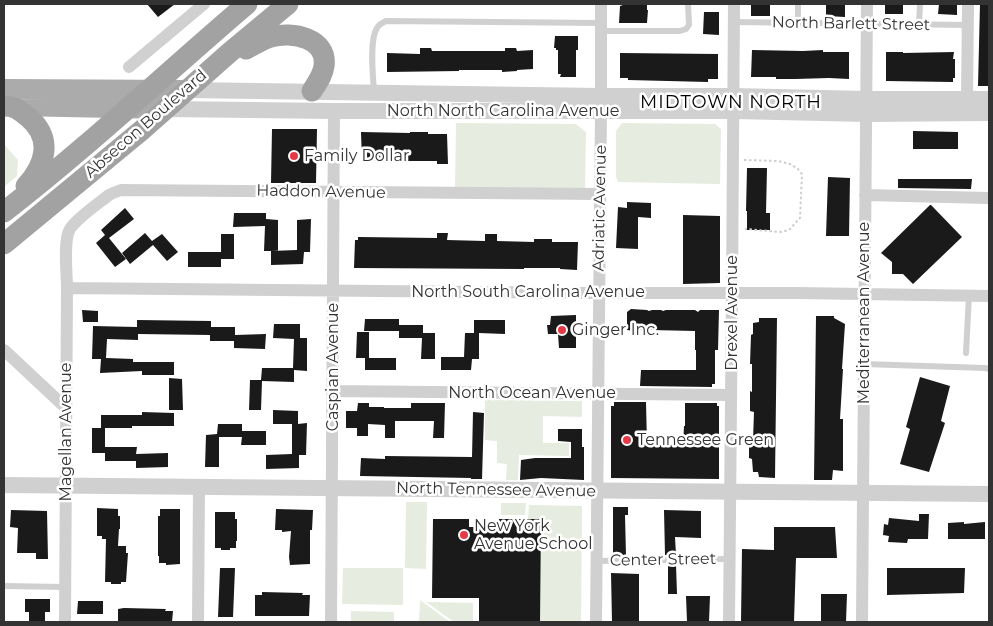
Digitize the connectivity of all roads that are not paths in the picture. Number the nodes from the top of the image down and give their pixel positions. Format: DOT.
graph roads {
  1 [pos="204,4"];
  2 [pos="247,4"];
  3 [pos="288,4"];
  4 [pos="601,4"];
  5 [pos="688,4"];
  6 [pos="734,4"];
  7 [pos="798,4"];
  8 [pos="867,4"];
  9 [pos="920,4"];
  10 [pos="968,4"];
  11 [pos="734,22"];
  12 [pos="798,23"];
  13 [pos="867,24"];
  14 [pos="920,24"];
  15 [pos="968,26"];
  16 [pos="601,27"];
  17 [pos="130,67"];
  18 [pos="213,67"];
  19 [pos="148,90"];
  20 [pos="187,90"];
  21 [pos="312,91"];
  22 [pos="374,92"];
  23 [pos="967,99"];
  24 [pos="989,99"];
  25 [pos="7,100"];
  26 [pos="601,103"];
  27 [pos="734,103"];
  28 [pos="866,106"];
  29 [pos="129,108"];
  30 [pos="166,109"];
  31 [pos="334,111"];
  32 [pos="989,113"];
  33 [pos="334,192"];
  34 [pos="600,194"];
  35 [pos="865,195"];
  36 [pos="989,198"];
  37 [pos="4,211"];
  38 [pos="66,241"];
  39 [pos="4,244"];
  40 [pos="67,288"];
  41 [pos="334,290"];
  42 [pos="599,292"];
  43 [pos="732,293"];
  44 [pos="864,294"];
  45 [pos="969,295"];
  46 [pos="989,296"];
  47 [pos="4,350"];
  48 [pos="966,353"];
  49 [pos="864,364"];
  50 [pos="989,369"];
  51 [pos="333,391"];
  52 [pos="598,393"];
  53 [pos="731,394"];
  54 [pos="66,408"];
  55 [pos="4,485"];
  56 [pos="66,486"];
  57 [pos="199,486"];
  58 [pos="332,488"];
  59 [pos="597,491"];
  60 [pos="730,491"];
  61 [pos="863,492"];
  62 [pos="989,494"];
  63 [pos="729,558"];
  64 [pos="597,560"];
  65 [pos="4,586"];
  66 [pos="65,587"];
  67 [pos="65,622"];
  68 [pos="198,622"];
  69 [pos="331,622"];
  70 [pos="596,622"];
  71 [pos="729,622"];
  72 [pos="862,622"];
  1 -- 17 [label="street"];
  2 -- 19 [label="highway, Absecon Boulevard"];
  3 -- 18 [label="highway, Absecon Boulevard"];
  4 -- 16 [label="street, Adriatic Avenue"];
  5 -- 16 [label="lane"];
  6 -- 11 [label="street, Drexel Avenue"];
  7 -- 12 [label="lane"];
  8 -- 13 [label="street, Mediterranean Avenue"];
  9 -- 14 [label="lane"];
  10 -- 15 [label="street"];
  11 -- 12 [label="lane, North Barlett Street"];
  11 -- 27 [label="street, Drexel Avenue"];
  12 -- 13 [label="lane, North Barlett Street"];
  13 -- 14 [label="lane, North Barlett Street"];
  13 -- 28 [label="street, Mediterranean Avenue"];
  14 -- 15 [label="lane, North Barlett Street"];
  15 -- 23 [label="street"];
  16 -- 22 [label="lane"];
  16 -- 26 [label="street, Adriatic Avenue"];
  18 -- 20 [label="highway, Absecon Boulevard"];
  18 -- 21 [label="highway"];
  19 -- 20 [label="main road"];
  19 -- 25 [label="main road"];
  19 -- 29 [label="highway, Absecon Boulevard"];
  20 -- 21 [label="street, North North Carolina Avenue"];
  20 -- 30 [label="highway, Absecon Boulevard"];
  21 -- 22 [label="street, North North Carolina Avenue"];
  22 -- 26 [label="street, North North Carolina Avenue"];
  23 -- 24 [label="street, North North Carolina Avenue"];
  23 -- 28 [label="street, North North Carolina Avenue"];
  25 -- 29 [label="main road"];
  25 -- 37 [label="highway"];
  26 -- 27 [label="street, North North Carolina Avenue"];
  26 -- 31 [label="street, North North Carolina Avenue"];
  26 -- 34 [label="street, Adriatic Avenue"];
  27 -- 28 [label="street, North North Carolina Avenue"];
  27 -- 43 [label="street, Drexel Avenue"];
  28 -- 32 [label="street, North North Carolina Avenue"];
  28 -- 35 [label="street, Mediterranean Avenue"];
  29 -- 30 [label="main road"];
  29 -- 37 [label="highway, Absecon Boulevard"];
  30 -- 31 [label="street, North North Carolina Avenue"];
  30 -- 39 [label="highway, Absecon Boulevard"];
  31 -- 33 [label="street, Caspian Avenue"];
  33 -- 34 [label="street, Haddon Avenue"];
  33 -- 38 [label="street, Haddon Avenue"];
  33 -- 41 [label="street, Caspian Avenue"];
  34 -- 42 [label="street, Adriatic Avenue"];
  35 -- 36 [label="street"];
  35 -- 44 [label="street, Mediterranean Avenue"];
  38 -- 40 [label="street, Magellan Avenue"];
  40 -- 41 [label="street, North South Carolina Avenue"];
  40 -- 54 [label="street, Magellan Avenue"];
  41 -- 42 [label="street, North South Carolina Avenue"];
  41 -- 51 [label="street, Caspian Avenue"];
  42 -- 43 [label="street, North South Carolina Avenue"];
  42 -- 52 [label="street, Adriatic Avenue"];
  43 -- 44 [label="street, North South Carolina Avenue"];
  43 -- 53 [label="street, Drexel Avenue"];
  44 -- 45 [label="street, North South Carolina Avenue"];
  44 -- 49 [label="street, Mediterranean Avenue"];
  45 -- 46 [label="street, North South Carolina Avenue"];
  45 -- 48 [label="lane"];
  47 -- 54 [label="street"];
  49 -- 50 [label="lane"];
  49 -- 61 [label="street, Mediterranean Avenue"];
  51 -- 52 [label="street, North Ocean Avenue"];
  51 -- 58 [label="street, Caspian Avenue"];
  52 -- 53 [label="street, North Ocean Avenue"];
  52 -- 59 [label="street, Adriatic Avenue"];
  53 -- 60 [label="street, Drexel Avenue"];
  54 -- 56 [label="street, Magellan Avenue"];
  55 -- 56 [label="street, North Tennessee Avenue"];
  56 -- 57 [label="street, North Tennessee Avenue"];
  56 -- 66 [label="street, Magellan Avenue"];
  57 -- 58 [label="street, North Tennessee Avenue"];
  57 -- 68 [label="street"];
  58 -- 59 [label="street, North Tennessee Avenue"];
  58 -- 69 [label="street, Caspian Avenue"];
  59 -- 60 [label="street, North Tennessee Avenue"];
  59 -- 64 [label="street, Adriatic Avenue"];
  60 -- 61 [label="street, North Tennessee Avenue"];
  60 -- 63 [label="street, Drexel Avenue"];
  61 -- 62 [label="street, North Tennessee Avenue"];
  61 -- 72 [label="street, Mediterranean Avenue"];
  63 -- 64 [label="lane, Center Street"];
  63 -- 71 [label="street, Drexel Avenue"];
  64 -- 70 [label="street, Adriatic Avenue"];
  65 -- 66 [label="lane"];
  66 -- 67 [label="street, Magellan Avenue"];
}
